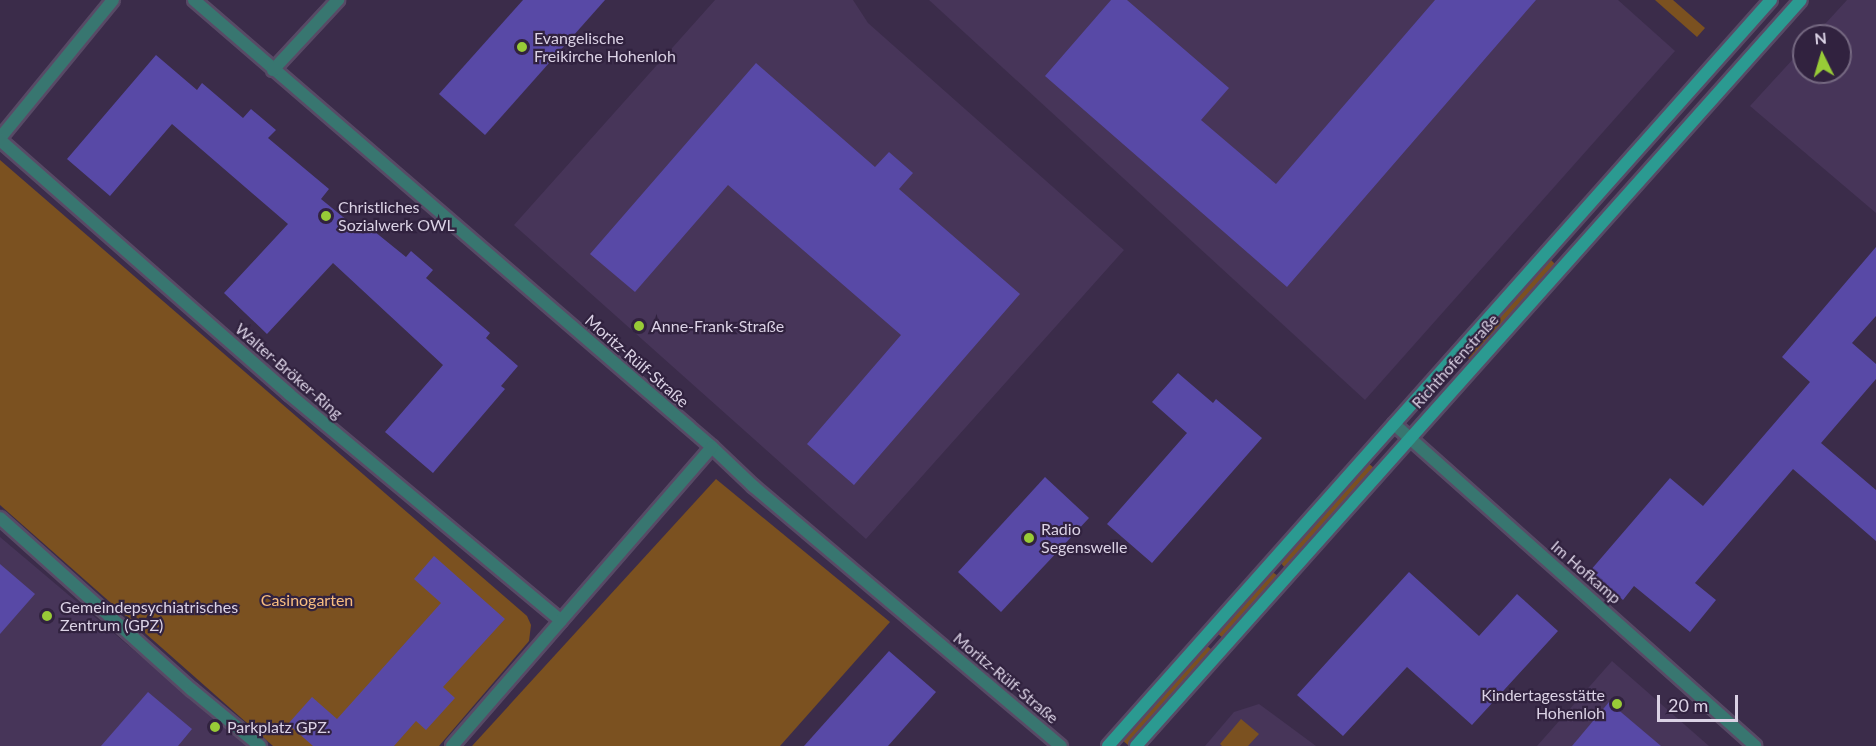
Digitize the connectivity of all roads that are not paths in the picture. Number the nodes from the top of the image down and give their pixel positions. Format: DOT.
graph roads {
  1 [pos="113,0"];
  2 [pos="194,0"];
  3 [pos="338,0"];
  4 [pos="1771,0"];
  5 [pos="1801,0"];
  6 [pos="273,70"];
  7 [pos="0,139"];
  8 [pos="1394,424"];
  9 [pos="1409,437"];
  10 [pos="712,447"];
  11 [pos="0,518"];
  12 [pos="561,621"];
  13 [pos="260,746"];
  14 [pos="452,746"];
  15 [pos="1061,746"];
  16 [pos="1108,746"];
  17 [pos="1136,746"];
  18 [pos="1756,746"];
  1 -- 7 [label="street"];
  2 -- 6 [label="street, Moritz-Rülf-Straße"];
  3 -- 6 [label="street"];
  4 -- 8 [label="street, Richthofenstraße"];
  5 -- 9 [label="street, Richthofenstraße"];
  6 -- 10 [label="street, Moritz-Rülf-Straße"];
  7 -- 12 [label="street, Walter-Bröker-Ring"];
  8 -- 9 [label="street, Im Hofkamp"];
  8 -- 16 [label="street, Richthofenstraße"];
  9 -- 17 [label="street, Richthofenstraße"];
  9 -- 18 [label="street, Im Hofkamp"];
  10 -- 12 [label="street"];
  10 -- 15 [label="street, Moritz-Rülf-Straße"];
  11 -- 13 [label="street"];
  12 -- 14 [label="street"];
}
